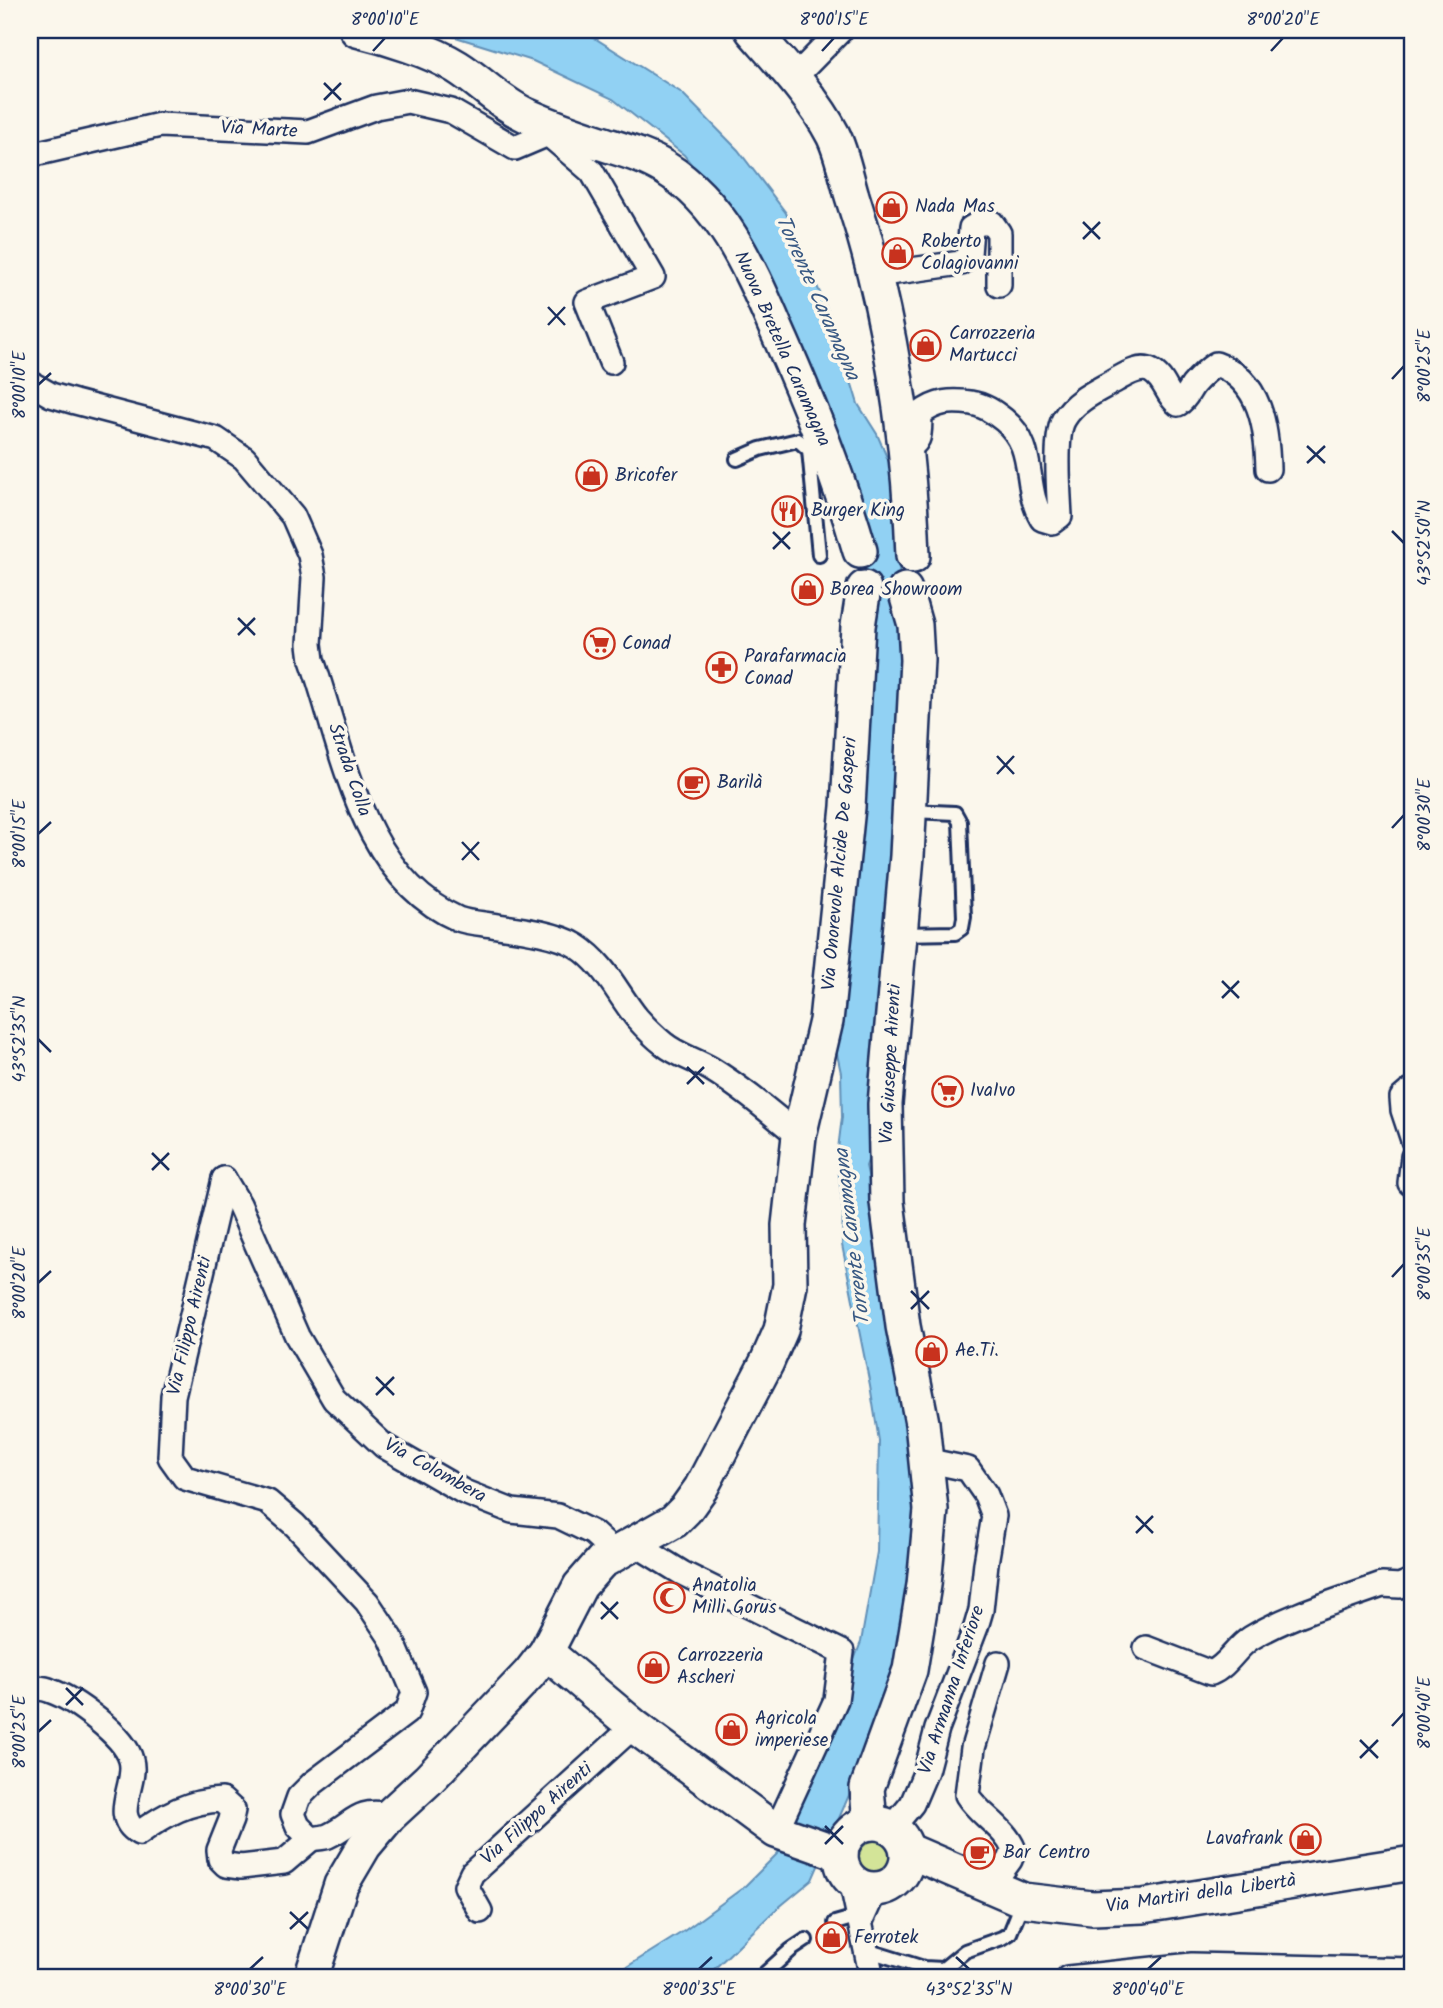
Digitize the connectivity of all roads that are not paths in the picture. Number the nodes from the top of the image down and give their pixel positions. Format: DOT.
graph roads {
  1 [pos="362,30"];
  2 [pos="752,30"];
  3 [pos="841,30"];
  4 [pos="794,78"];
  5 [pos="550,130"];
  6 [pos="30,155"];
  7 [pos="875,275"];
  8 [pos="999,285"];
  9 [pos="611,362"];
  10 [pos="30,383"];
  11 [pos="904,450"];
  12 [pos="737,459"];
  13 [pos="1268,469"];
  14 [pos="907,539"];
  15 [pos="860,551"];
  16 [pos="818,555"];
  17 [pos="864,588"];
  18 [pos="905,590"];
  19 [pos="910,811"];
  20 [pos="900,934"];
  21 [pos="1413,1092"];
  22 [pos="799,1136"];
  23 [pos="1413,1140"];
  24 [pos="1413,1157"];
  25 [pos="224,1179"];
  26 [pos="1410,1183"];
  27 [pos="925,1460"];
  28 [pos="626,1549"];
  29 [pos="1413,1580"];
  30 [pos="1146,1648"];
  31 [pos="546,1652"];
  32 [pos="998,1662"];
  33 [pos="30,1689"];
  34 [pos="634,1726"];
  35 [pos="390,1815"];
  36 [pos="776,1831"];
  37 [pos="311,1839"];
  38 [pos="871,1857"];
  39 [pos="1413,1863"];
  40 [pos="991,1886"];
  41 [pos="1023,1900"];
  42 [pos="480,1911"];
  43 [pos="861,1921"];
  44 [pos="835,1923"];
  45 [pos="806,1940"];
  46 [pos="866,1950"];
  47 [pos="1192,1965"];
  48 [pos="1413,1970"];
  49 [pos="311,1978"];
  50 [pos="760,1978"];
  51 [pos="872,1978"];
  52 [pos="1069,1978"];
  53 [pos="1220,1978"];
  1 -- 5 [label="main road, Nuova Bretella Caramagna"];
  2 -- 4 [label="main road"];
  3 -- 4 [label="street"];
  4 -- 7 [label="main road"];
  5 -- 6 [label="street, Via Marte"];
  5 -- 9 [label="street"];
  5 -- 15 [label="main road, Nuova Bretella Caramagna"];
  7 -- 8 [label="street"];
  7 -- 11 [label="main road"];
  10 -- 22 [label="street, Strada Colla"];
  11 -- 13 [label="street"];
  11 -- 14 [label="main road"];
  12 -- 16 [label="lane"];
  14 -- 15 [label="main road"];
  14 -- 18 [label="main road"];
  15 -- 17 [label="main road"];
  17 -- 18 [label="main road"];
  17 -- 22 [label="main road, Via Onorevole Alcide De Gasperi"];
  18 -- 19 [label="main road, Via Giuseppe Airenti"];
  19 -- 20 [label="main road, Via Giuseppe Airenti"];
  19 -- 20 [label="lane"];
  20 -- 27 [label="main road, Via Giuseppe Airenti"];
  21 -- 23 [label="street"];
  22 -- 28 [label="main road"];
  24 -- 26 [label="street"];
  25 -- 28 [label="street, Via Colombera"];
  25 -- 37 [label="street, Via Filippo Airenti"];
  27 -- 38 [label="main road, Via Giuseppe Airenti"];
  27 -- 38 [label="street, Via Armanna Inferiore"];
  28 -- 31 [label="main road"];
  28 -- 36 [label="street, Via Colombera"];
  29 -- 30 [label="street"];
  31 -- 34 [label="main road"];
  31 -- 35 [label="main road"];
  32 -- 40 [label="street"];
  33 -- 37 [label="street"];
  34 -- 36 [label="main road"];
  34 -- 42 [label="street, Via Filippo Airenti"];
  35 -- 37 [label="street"];
  35 -- 49 [label="main road"];
  36 -- 38 [label="main road"];
  38 -- 40 [label="main road, Via Martiri della Libertà"];
  38 -- 43 [label="street"];
  39 -- 41 [label="main road, Via Martiri della Libertà"];
  40 -- 41 [label="main road, Via Martiri della Libertà"];
  41 -- 46 [label="lane"];
  43 -- 44 [label="lane"];
  43 -- 46 [label="street"];
  45 -- 50 [label="lane"];
  46 -- 51 [label="street"];
  47 -- 48 [label="street"];
  47 -- 52 [label="street"];
  47 -- 53 [label="lane"];
}
